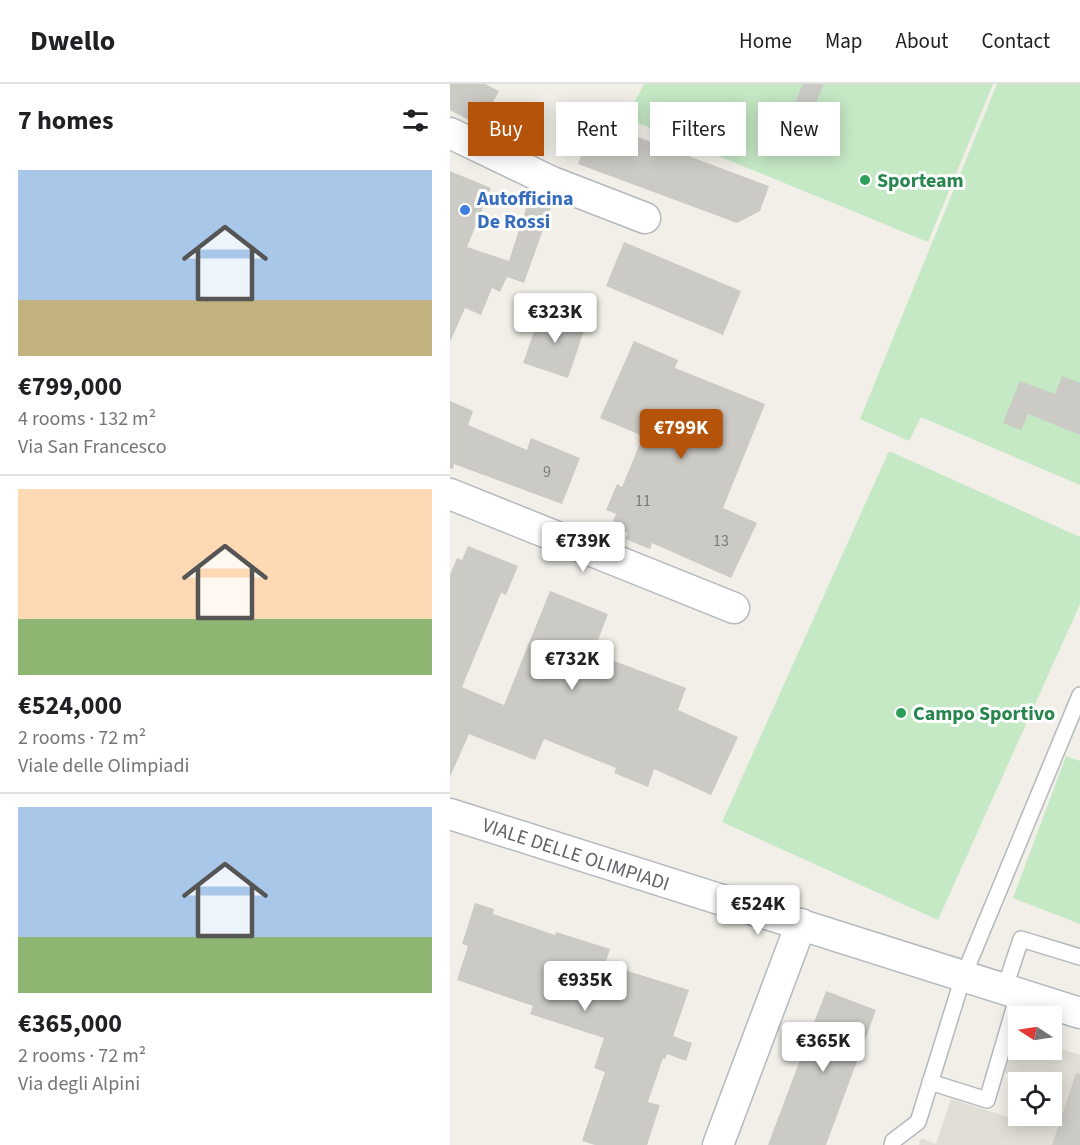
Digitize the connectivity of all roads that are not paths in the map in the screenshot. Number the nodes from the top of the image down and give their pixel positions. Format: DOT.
graph roads {
  1 [pos="450,133"];
  2 [pos="645,218"];
  3 [pos="450,494"];
  4 [pos="734,609"];
  5 [pos="1080,695"];
  6 [pos="450,814"];
  7 [pos="801,924"];
  8 [pos="1080,957"];
  9 [pos="963,977"];
  10 [pos="1011,993"];
  11 [pos="1080,1014"];
  12 [pos="930,1082"];
  13 [pos="718,1145"];
  14 [pos="892,1145"];
  1 -- 2 [label="street"];
  3 -- 4 [label="street"];
  5 -- 9 [label="lane"];
  6 -- 7 [label="street, VIALE DELLE OLIMPIADI"];
  7 -- 9 [label="street, VIALE DELLE OLIMPIADI"];
  7 -- 13 [label="street"];
  8 -- 10 [label="lane"];
  9 -- 10 [label="street, VIALE DELLE OLIMPIADI"];
  9 -- 12 [label="lane"];
  10 -- 11 [label="street, VIALE DELLE OLIMPIADI"];
  10 -- 12 [label="lane"];
  12 -- 14 [label="lane"];
}
